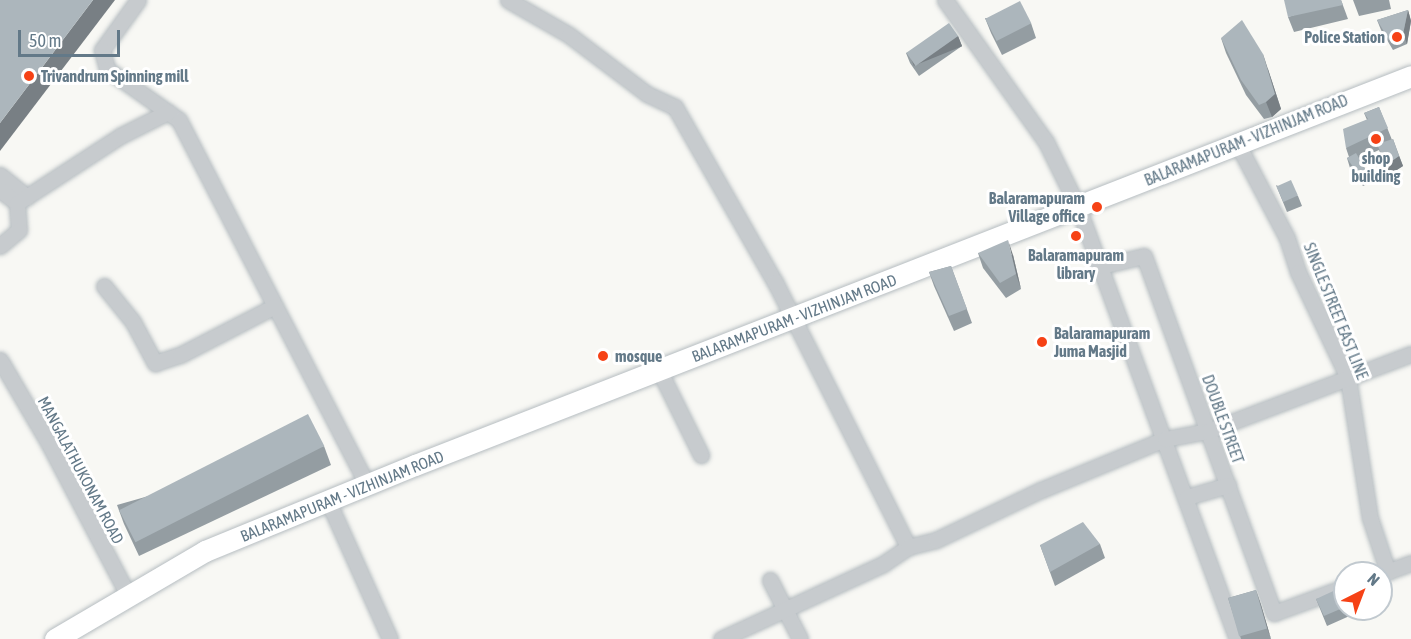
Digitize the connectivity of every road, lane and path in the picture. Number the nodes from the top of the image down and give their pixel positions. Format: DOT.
graph roads {
  1 [pos="138,0"];
  2 [pos="508,0"];
  3 [pos="945,0"];
  4 [pos="1411,76"];
  5 [pos="168,112"];
  6 [pos="1238,143"];
  7 [pos="0,175"];
  8 [pos="0,190"];
  9 [pos="22,200"];
  10 [pos="1078,207"];
  11 [pos="0,246"];
  12 [pos="1101,266"];
  13 [pos="104,286"];
  14 [pos="275,306"];
  15 [pos="794,318"];
  16 [pos="1411,354"];
  17 [pos="0,360"];
  18 [pos="659,370"];
  19 [pos="1347,378"];
  20 [pos="1208,431"];
  21 [pos="1165,439"];
  22 [pos="701,455"];
  23 [pos="367,485"];
  24 [pos="1228,485"];
  25 [pos="1187,497"];
  26 [pos="328,501"];
  27 [pos="908,547"];
  28 [pos="1381,561"];
  29 [pos="1411,563"];
  30 [pos="1393,570"];
  31 [pos="770,580"];
  32 [pos="1333,591"];
  33 [pos="1267,594"];
  34 [pos="129,597"];
  35 [pos="1237,607"];
  36 [pos="785,609"];
  37 [pos="56,639"];
  38 [pos="390,639"];
  39 [pos="721,639"];
  40 [pos="800,639"];
  41 [pos="1237,639"];
  1 -- 5 [label="street"];
  2 -- 15 [label="street"];
  3 -- 10 [label="street"];
  4 -- 6 [label="main road, BALARAMAPURAM - VIZHINJAM ROAD"];
  5 -- 9 [label="street"];
  5 -- 14 [label="street"];
  6 -- 10 [label="main road, BALARAMAPURAM - VIZHINJAM ROAD"];
  6 -- 19 [label="street, SINGLE STREET EAST LINE"];
  7 -- 9 [label="street"];
  8 -- 9 [label="street"];
  9 -- 11 [label="street"];
  10 -- 12 [label="street"];
  10 -- 15 [label="main road, BALARAMAPURAM - VIZHINJAM ROAD"];
  12 -- 20 [label="street, DOUBLE STREET"];
  12 -- 21 [label="street"];
  13 -- 14 [label="street"];
  14 -- 23 [label="street"];
  15 -- 18 [label="main road, BALARAMAPURAM - VIZHINJAM ROAD"];
  15 -- 27 [label="street"];
  16 -- 19 [label="street"];
  17 -- 34 [label="street, MANGALATHUKONAM ROAD"];
  18 -- 22 [label="street"];
  18 -- 23 [label="main road, BALARAMAPURAM - VIZHINJAM ROAD"];
  19 -- 20 [label="street"];
  19 -- 28 [label="street, SINGLE STREET EAST LINE"];
  20 -- 21 [label="street"];
  20 -- 24 [label="street, DOUBLE STREET"];
  21 -- 25 [label="street"];
  21 -- 27 [label="street"];
  23 -- 26 [label="main road, BALARAMAPURAM - VIZHINJAM ROAD"];
  24 -- 25 [label="street"];
  24 -- 33 [label="street, DOUBLE STREET"];
  25 -- 35 [label="street"];
  26 -- 34 [label="main road, BALARAMAPURAM - VIZHINJAM ROAD"];
  26 -- 38 [label="street"];
  27 -- 36 [label="street"];
  29 -- 30 [label="street"];
  31 -- 36 [label="street"];
  32 -- 33 [label="street"];
  33 -- 35 [label="street"];
  34 -- 37 [label="main road, BALARAMAPURAM - VIZHINJAM ROAD"];
  35 -- 41 [label="street"];
  36 -- 39 [label="street"];
  36 -- 40 [label="street"];
}
